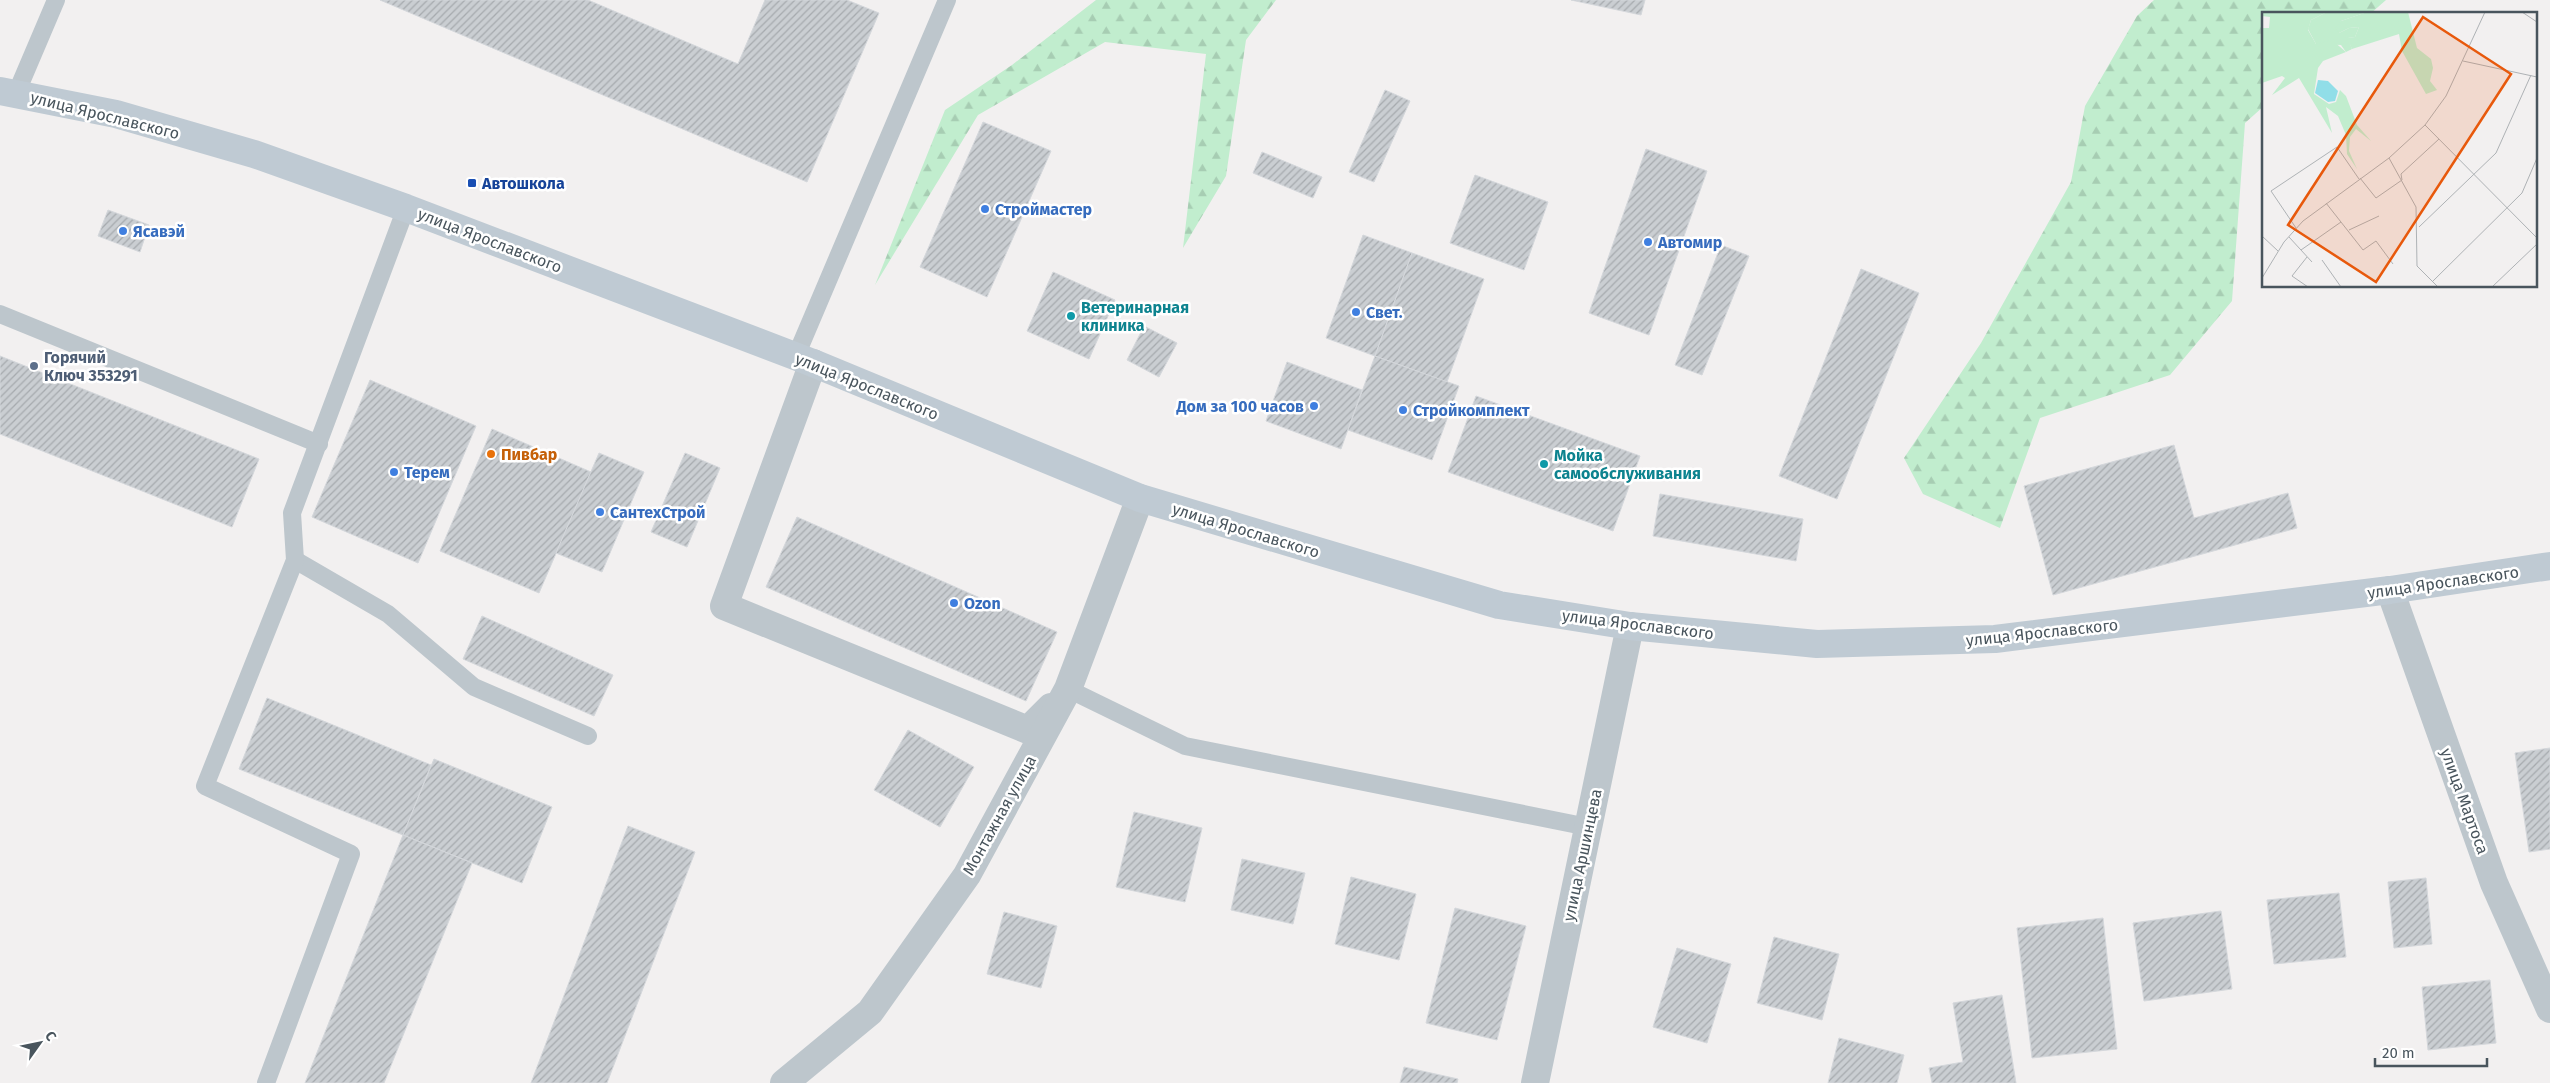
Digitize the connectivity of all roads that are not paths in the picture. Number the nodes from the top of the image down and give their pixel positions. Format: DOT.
graph roads {
  1 [pos="56,0"];
  2 [pos="947,0"];
  3 [pos="8,92"];
  4 [pos="406,208"];
  5 [pos="0,314"];
  6 [pos="805,359"];
  7 [pos="320,444"];
  8 [pos="1140,498"];
  9 [pos="295,560"];
  10 [pos="2550,566"];
  11 [pos="2390,590"];
  12 [pos="1630,626"];
  13 [pos="1068,690"];
  14 [pos="588,736"];
  15 [pos="1588,827"];
  16 [pos="2550,1009"];
  17 [pos="266,1083"];
  18 [pos="784,1083"];
  19 [pos="1535,1083"];
  1 -- 3 [label="lane"];
  2 -- 6 [label="lane"];
  3 -- 4 [label="street, улица Ярославского"];
  4 -- 6 [label="street, улица Ярославского"];
  4 -- 7 [label="lane"];
  5 -- 7 [label="lane"];
  6 -- 8 [label="street, улица Ярославского"];
  6 -- 13 [label="street"];
  7 -- 9 [label="lane"];
  8 -- 12 [label="street, улица Ярославского"];
  8 -- 13 [label="street, Монтажная улица"];
  9 -- 14 [label="lane"];
  9 -- 17 [label="lane"];
  10 -- 11 [label="street, улица Ярославского"];
  11 -- 12 [label="street, улица Ярославского"];
  11 -- 16 [label="street, улица Мартоса"];
  12 -- 15 [label="street, улица Аршинцева"];
  13 -- 15 [label="lane"];
  13 -- 18 [label="street, Монтажная улица"];
  15 -- 19 [label="street, улица Аршинцева"];
}
